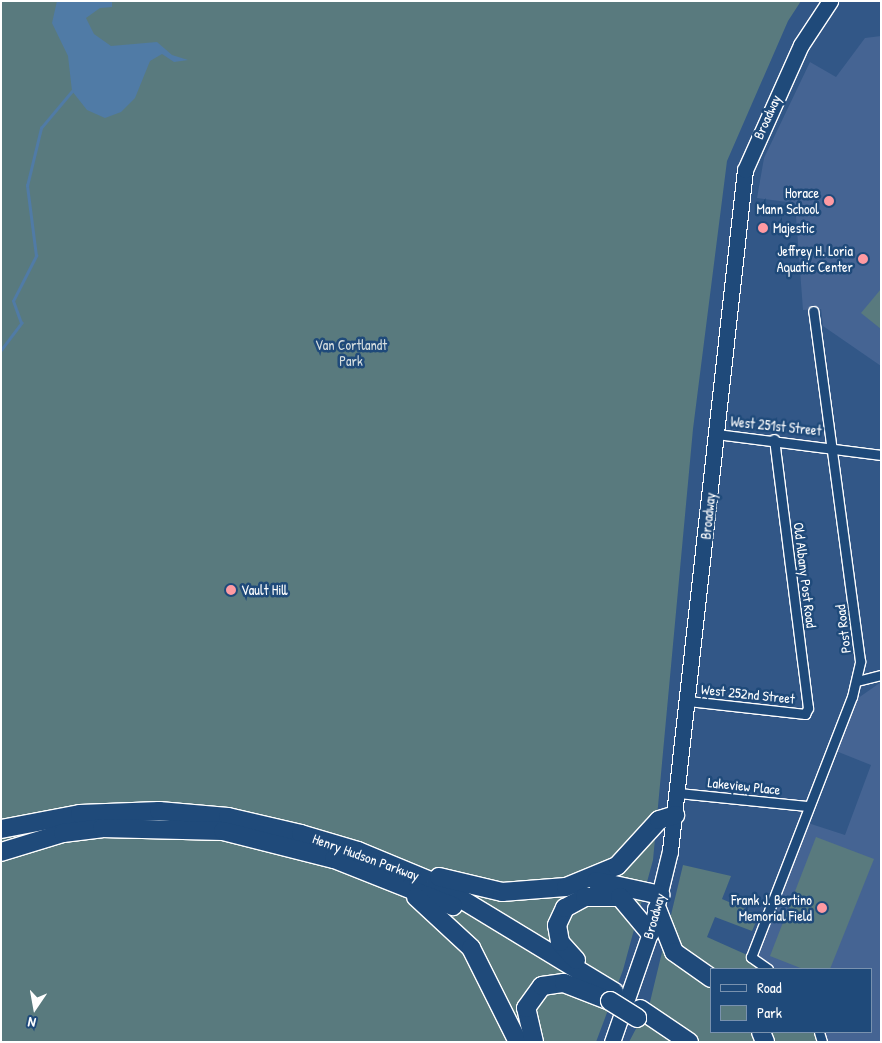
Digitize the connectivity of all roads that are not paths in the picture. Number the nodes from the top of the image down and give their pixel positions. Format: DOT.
graph roads {
  1 [pos="830,1"];
  2 [pos="813,311"];
  3 [pos="717,434"];
  4 [pos="774,439"];
  5 [pos="832,446"];
  6 [pos="881,455"];
  7 [pos="881,675"];
  8 [pos="857,681"];
  9 [pos="688,701"];
  10 [pos="805,714"];
  11 [pos="678,793"];
  12 [pos="807,806"];
  13 [pos="675,815"];
  14 [pos="1,829"];
  15 [pos="86,829"];
  16 [pos="1,842"];
  17 [pos="1,852"];
  18 [pos="379,867"];
  19 [pos="570,886"];
  20 [pos="659,902"];
  21 [pos="650,933"];
  22 [pos="767,968"];
  23 [pos="710,977"];
  24 [pos="598,981"];
  25 [pos="612,996"];
  26 [pos="638,1014"];
  27 [pos="518,1042"];
  28 [pos="534,1042"];
  29 [pos="612,1042"];
  30 [pos="672,1042"];
  31 [pos="689,1042"];
  1 -- 3 [label="main road, Broadway"];
  2 -- 5 [label="street, Post Road"];
  3 -- 4 [label="street, West 251st Street"];
  3 -- 9 [label="main road, Broadway"];
  4 -- 5 [label="street, West 251st Street"];
  4 -- 10 [label="street, Old Albany Post Road"];
  5 -- 6 [label="street, West 251st Street"];
  5 -- 8 [label="street, Post Road"];
  7 -- 8 [label="street"];
  8 -- 12 [label="street, Post Road"];
  9 -- 10 [label="street, West 252nd Street"];
  9 -- 11 [label="main road, Broadway"];
  11 -- 12 [label="street, Lakeview Place"];
  11 -- 13 [label="main road, Broadway"];
  12 -- 22 [label="street, Post Road"];
  13 -- 19 [label="highway"];
  13 -- 20 [label="main road, Broadway"];
  14 -- 18 [label="highway, Henry Hudson Parkway"];
  15 -- 16 [label="highway"];
  15 -- 17 [label="highway, Henry Hudson Parkway"];
  15 -- 18 [label="highway, Henry Hudson Parkway"];
  18 -- 19 [label="highway"];
  18 -- 24 [label="highway, Henry Hudson Parkway"];
  18 -- 25 [label="highway, Henry Hudson Parkway"];
  18 -- 27 [label="highway"];
  19 -- 20 [label="highway"];
  20 -- 21 [label="main road, Broadway"];
  20 -- 23 [label="highway"];
  21 -- 24 [label="highway"];
  21 -- 29 [label="main road, Broadway"];
  24 -- 25 [label="highway, Henry Hudson Parkway"];
  25 -- 26 [label="highway, Henry Hudson Parkway, bridge"];
  25 -- 28 [label="highway"];
  26 -- 30 [label="highway, Henry Hudson Parkway"];
  26 -- 31 [label="highway, Henry Hudson Parkway"];
}
